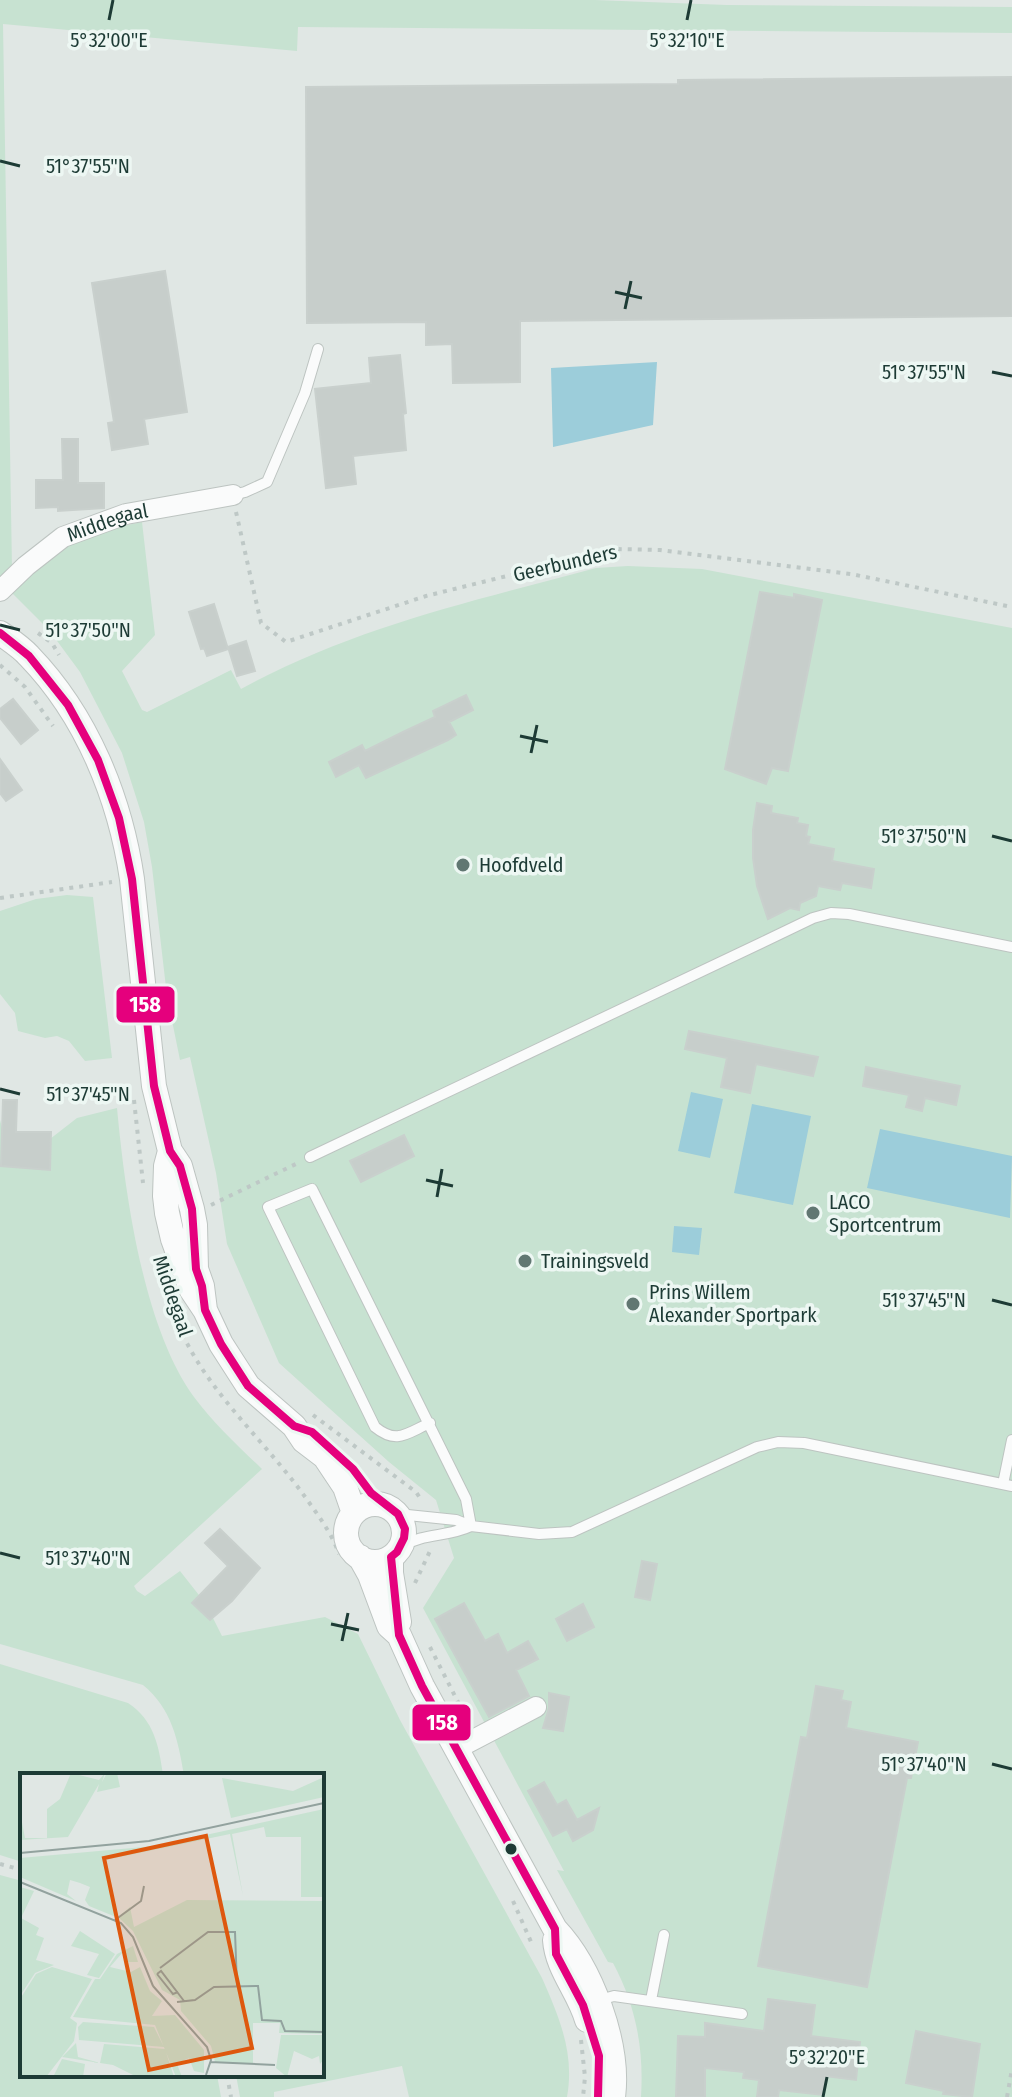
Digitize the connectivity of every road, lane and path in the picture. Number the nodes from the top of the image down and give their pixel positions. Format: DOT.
graph roads {
  1 [pos="318,349"];
  2 [pos="233,495"];
  3 [pos="0,591"];
  4 [pos="1012,607"];
  5 [pos="0,633"];
  6 [pos="0,665"];
  7 [pos="58,732"];
  8 [pos="115,881"];
  9 [pos="0,898"];
  10 [pos="1012,947"];
  11 [pos="170,1151"];
  12 [pos="138,1155"];
  13 [pos="310,1157"];
  14 [pos="143,1186"];
  15 [pos="192,1209"];
  16 [pos="167,1289"];
  17 [pos="205,1310"];
  18 [pos="430,1423"];
  19 [pos="294,1426"];
  20 [pos="1012,1440"];
  21 [pos="1008,1485"];
  22 [pos="391,1509"];
  23 [pos="354,1513"];
  24 [pos="471,1526"];
  25 [pos="396,1552"];
  26 [pos="352,1562"];
  27 [pos="399,1635"];
  28 [pos="536,1707"];
  29 [pos="456,1749"];
  30 [pos="0,1864"];
  31 [pos="20,1869"];
  32 [pos="511,1898"];
  33 [pos="664,1935"];
  34 [pos="537,1954"];
  35 [pos="651,2000"];
  36 [pos="590,2003"];
  37 [pos="742,2014"];
  38 [pos="578,2032"];
  39 [pos="1012,2069"];
  40 [pos="227,2077"];
  41 [pos="231,2097"];
  42 [pos="583,2097"];
  43 [pos="598,2097"];
  44 [pos="613,2097"];
  45 [pos="1007,2097"];
  1 -- 2 [label="lane"];
  2 -- 3 [label="street, Middegaal"];
  2 -- 4 [label="path, Geerbunders"];
  5 -- 11 [label="street, Middegaal"];
  6 -- 7 [label="path"];
  8 -- 9 [label="path"];
  10 -- 13 [label="lane"];
  11 -- 15 [label="street, Middegaal"];
  11 -- 17 [label="street, Middegaal"];
  12 -- 14 [label="path"];
  13 -- 15 [label="path"];
  15 -- 17 [label="street, Middegaal"];
  16 -- 26 [label="path, Middegaal"];
  17 -- 19 [label="street, Middegaal"];
  18 -- 18 [label="lane"];
  18 -- 24 [label="lane"];
  19 -- 22 [label="street, Middegaal"];
  19 -- 23 [label="street, Middegaal"];
  20 -- 21 [label="lane"];
  21 -- 24 [label="lane"];
  22 -- 23 [label="street"];
  22 -- 24 [label="lane"];
  22 -- 25 [label="street"];
  23 -- 26 [label="street"];
  24 -- 25 [label="lane"];
  25 -- 26 [label="street"];
  25 -- 27 [label="street"];
  26 -- 27 [label="street"];
  27 -- 29 [label="street"];
  28 -- 29 [label="street"];
  29 -- 36 [label="street"];
  30 -- 31 [label="path"];
  32 -- 34 [label="path"];
  33 -- 35 [label="lane"];
  35 -- 36 [label="lane"];
  35 -- 37 [label="lane"];
  36 -- 43 [label="street"];
  36 -- 44 [label="street"];
  38 -- 42 [label="path"];
  39 -- 45 [label="path"];
  40 -- 41 [label="path"];
}
